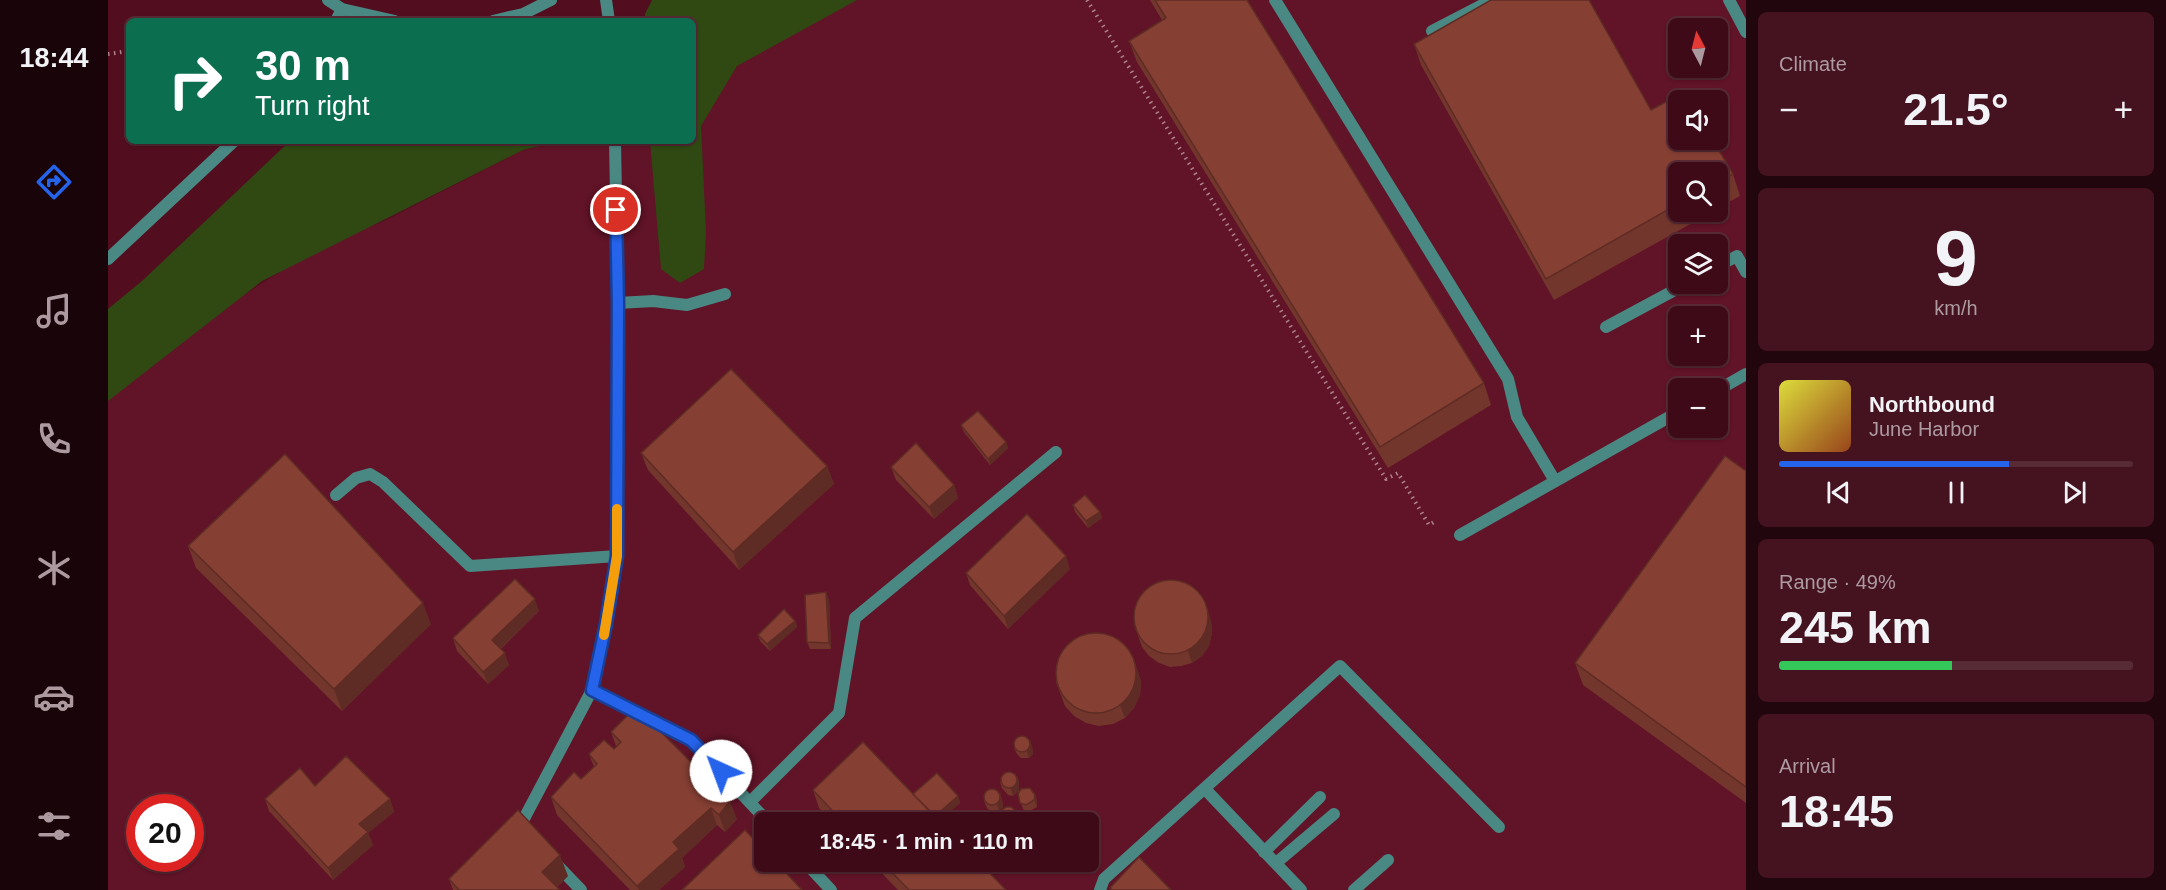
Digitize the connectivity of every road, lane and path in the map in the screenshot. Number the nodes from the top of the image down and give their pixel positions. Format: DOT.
graph roads {
  1 [pos="328,0"];
  2 [pos="551,0"];
  3 [pos="606,0"];
  4 [pos="1087,0"];
  5 [pos="1275,0"];
  6 [pos="1492,0"];
  7 [pos="1729,0"];
  8 [pos="342,9"];
  9 [pos="338,18"];
  10 [pos="382,18"];
  11 [pos="506,18"];
  12 [pos="609,18"];
  13 [pos="1432,31"];
  14 [pos="1746,32"];
  15 [pos="126,51"];
  16 [pos="108,54"];
  17 [pos="231,144"];
  18 [pos="615,144"];
  19 [pos="1742,253"];
  20 [pos="108,259"];
  21 [pos="1728,261"];
  22 [pos="1746,272"];
  23 [pos="725,294"];
  24 [pos="1668,294"];
  25 [pos="618,303"];
  26 [pos="1606,327"];
  27 [pos="1746,374"];
  28 [pos="1728,384"];
  29 [pos="1668,418"];
  30 [pos="1056,452"];
  31 [pos="1555,481"];
  32 [pos="336,495"];
  33 [pos="1438,520"];
  34 [pos="1460,535"];
  35 [pos="617,556"];
  36 [pos="592,690"];
  37 [pos="1205,789"];
  38 [pos="1320,797"];
  39 [pos="750,802"];
  40 [pos="759,812"];
  41 [pos="1334,814"];
  42 [pos="520,825"];
  43 [pos="1499,827"];
  44 [pos="509,839"];
  45 [pos="533,839"];
  46 [pos="1264,852"];
  47 [pos="547,854"];
  48 [pos="1388,860"];
  49 [pos="1276,863"];
  50 [pos="814,872"];
  51 [pos="581,890"];
  52 [pos="831,890"];
  53 [pos="1100,890"];
  54 [pos="1301,890"];
  55 [pos="1354,890"];
  1 -- 8 [label="street"];
  2 -- 11 [label="street"];
  3 -- 12 [label="street"];
  4 -- 33 [label="path"];
  5 -- 31 [label="street"];
  6 -- 13 [label="street"];
  7 -- 14 [label="street"];
  8 -- 9 [label="street"];
  8 -- 10 [label="street"];
  15 -- 16 [label="path"];
  17 -- 20 [label="street"];
  18 -- 25 [label="street"];
  19 -- 21 [label="street"];
  19 -- 22 [label="street"];
  23 -- 25 [label="street"];
  24 -- 26 [label="street"];
  25 -- 35 [label="street"];
  27 -- 28 [label="street"];
  29 -- 31 [label="street"];
  30 -- 39 [label="street"];
  31 -- 34 [label="street"];
  32 -- 35 [label="street"];
  35 -- 36 [label="street"];
  36 -- 39 [label="street"];
  36 -- 42 [label="street"];
  37 -- 43 [label="street"];
  37 -- 46 [label="street"];
  37 -- 53 [label="street"];
  38 -- 46 [label="street"];
  39 -- 40 [label="street"];
  41 -- 49 [label="street"];
  42 -- 44 [label="street"];
  42 -- 45 [label="street"];
  46 -- 49 [label="street"];
  47 -- 51 [label="street"];
  48 -- 55 [label="street"];
  49 -- 54 [label="street"];
  50 -- 52 [label="street"];
}
